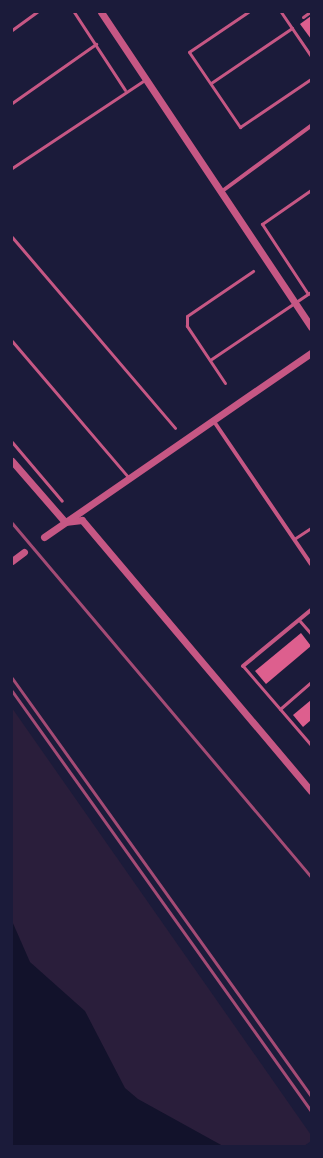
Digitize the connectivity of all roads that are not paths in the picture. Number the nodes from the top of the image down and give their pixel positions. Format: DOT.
graph roads {
  1 [pos="37,12"];
  2 [pos="74,12"];
  3 [pos="101,12"];
  4 [pos="248,12"];
  5 [pos="281,12"];
  6 [pos="310,12"];
  7 [pos="303,17"];
  8 [pos="292,28"];
  9 [pos="12,30"];
  10 [pos="96,44"];
  11 [pos="311,56"];
  12 [pos="146,79"];
  13 [pos="311,79"];
  14 [pos="211,83"];
  15 [pos="125,90"];
  16 [pos="12,103"];
  17 [pos="311,126"];
  18 [pos="12,168"];
  19 [pos="311,190"];
  20 [pos="221,192"];
  21 [pos="12,237"];
  22 [pos="253,271"];
  23 [pos="309,293"];
  24 [pos="296,302"];
  25 [pos="311,327"];
  26 [pos="12,341"];
  27 [pos="311,353"];
  28 [pos="210,360"];
  29 [pos="225,383"];
  30 [pos="213,420"];
  31 [pos="175,428"];
  32 [pos="12,442"];
  33 [pos="12,461"];
  34 [pos="130,478"];
  35 [pos="62,501"];
  36 [pos="65,522"];
  37 [pos="311,528"];
  38 [pos="44,537"];
  39 [pos="294,539"];
  40 [pos="24,552"];
  41 [pos="12,561"];
  42 [pos="311,564"];
  43 [pos="311,610"];
  44 [pos="299,620"];
  45 [pos="311,634"];
  46 [pos="243,666"];
  47 [pos="311,682"];
  48 [pos="280,709"];
  49 [pos="311,746"];
  50 [pos="311,791"];
  1 -- 9 [label="lane"];
  2 -- 10 [label="lane"];
  3 -- 12 [label="street"];
  4 -- 14 [label="lane"];
  5 -- 8 [label="lane"];
  6 -- 7 [label="lane"];
  8 -- 11 [label="lane"];
  8 -- 14 [label="lane"];
  10 -- 15 [label="lane"];
  10 -- 16 [label="lane"];
  12 -- 15 [label="lane"];
  12 -- 20 [label="street"];
  13 -- 14 [label="lane"];
  15 -- 18 [label="lane"];
  17 -- 20 [label="street"];
  19 -- 23 [label="lane"];
  20 -- 24 [label="street"];
  21 -- 31 [label="lane"];
  22 -- 28 [label="lane"];
  23 -- 24 [label="lane"];
  24 -- 25 [label="street"];
  24 -- 28 [label="lane"];
  26 -- 34 [label="lane"];
  27 -- 30 [label="street"];
  28 -- 29 [label="lane"];
  30 -- 34 [label="street"];
  30 -- 39 [label="street"];
  32 -- 35 [label="lane"];
  33 -- 36 [label="street"];
  34 -- 36 [label="street"];
  36 -- 38 [label="street"];
  36 -- 50 [label="street"];
  37 -- 39 [label="lane"];
  39 -- 42 [label="street"];
  40 -- 41 [label="street"];
  43 -- 44 [label="street"];
  44 -- 45 [label="lane"];
  44 -- 46 [label="street"];
  46 -- 48 [label="lane"];
  47 -- 48 [label="lane"];
  48 -- 49 [label="lane"];
}
